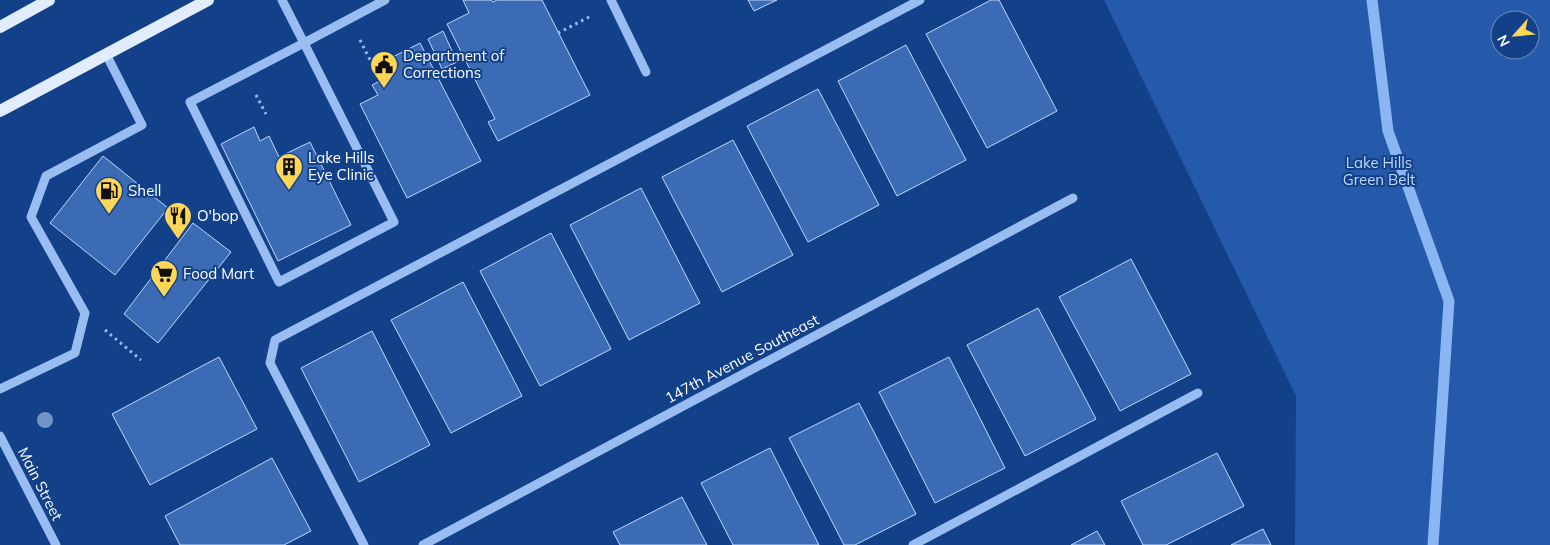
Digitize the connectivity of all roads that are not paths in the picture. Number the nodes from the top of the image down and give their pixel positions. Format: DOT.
graph roads {
  1 [pos="49,0"];
  2 [pos="208,0"];
  3 [pos="282,0"];
  4 [pos="386,0"];
  5 [pos="611,0"];
  6 [pos="920,0"];
  7 [pos="0,27"];
  8 [pos="304,43"];
  9 [pos="106,54"];
  10 [pos="646,72"];
  11 [pos="0,111"];
  12 [pos="1073,198"];
  13 [pos="0,390"];
  14 [pos="1198,393"];
  15 [pos="0,436"];
  16 [pos="53,544"];
  17 [pos="364,545"];
  18 [pos="423,545"];
  19 [pos="913,545"];
  1 -- 7 [label="main road"];
  2 -- 9 [label="main road"];
  3 -- 8 [label="street"];
  4 -- 8 [label="street"];
  5 -- 10 [label="street"];
  6 -- 17 [label="street"];
  8 -- 8 [label="street"];
  9 -- 11 [label="main road"];
  9 -- 13 [label="street"];
  12 -- 18 [label="street, 147th Avenue Southeast"];
  14 -- 19 [label="street"];
  15 -- 16 [label="street, Main Street"];
}
